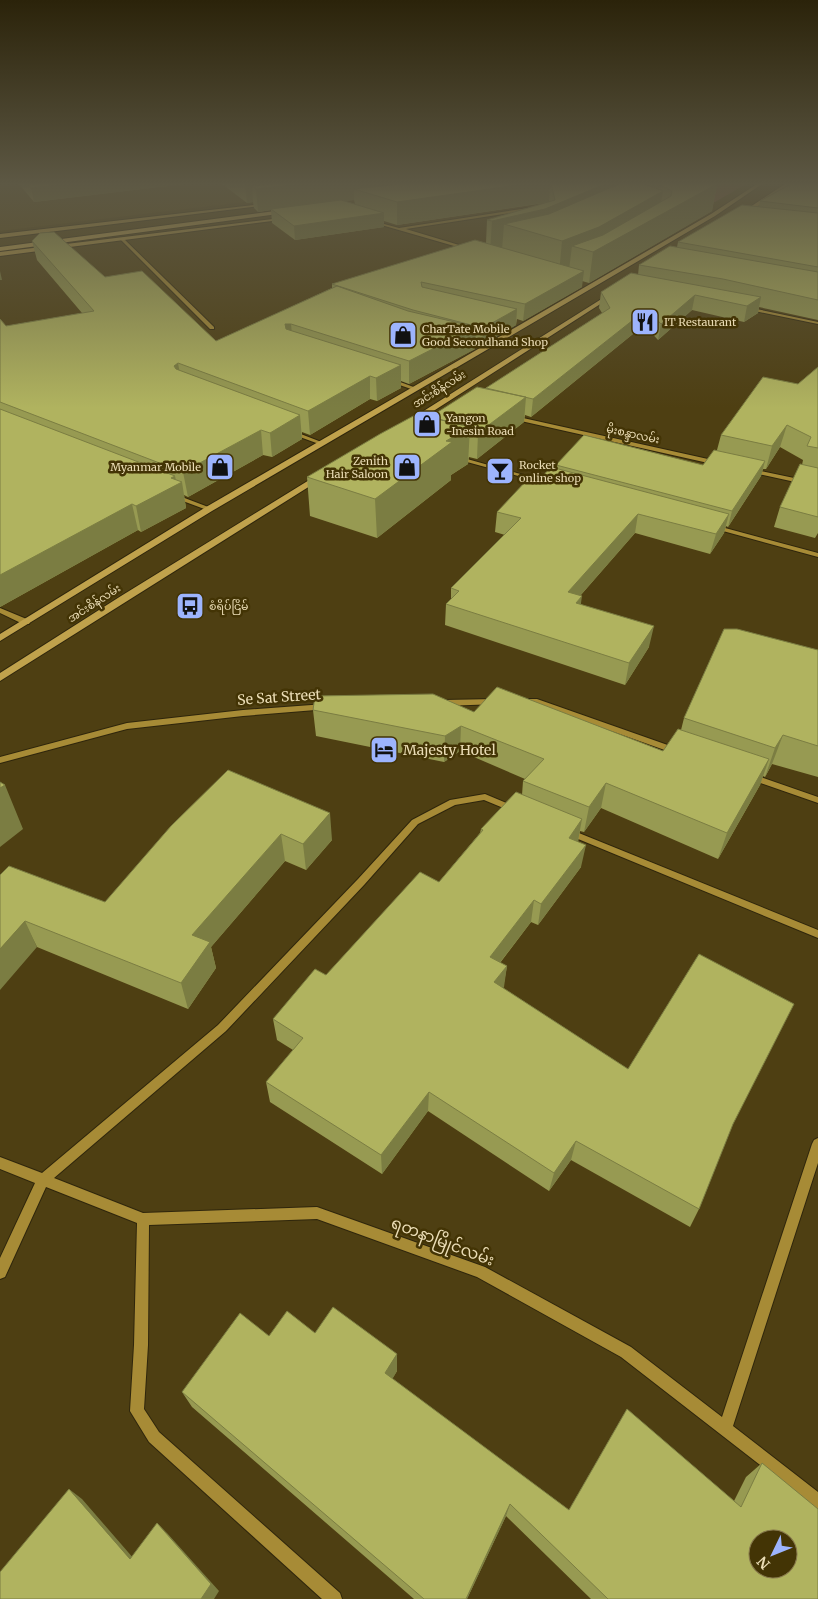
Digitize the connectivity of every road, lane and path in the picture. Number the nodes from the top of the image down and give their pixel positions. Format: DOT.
graph roads {
  1 [pos="142,259"];
  2 [pos="636,259"];
  3 [pos="581,284"];
  4 [pos="589,286"];
  5 [pos="620,290"];
  6 [pos="737,305"];
  7 [pos="515,322"];
  8 [pos="818,323"];
  9 [pos="525,324"];
  10 [pos="212,328"];
  11 [pos="475,346"];
  12 [pos="484,348"];
  13 [pos="388,380"];
  14 [pos="416,389"];
  15 [pos="444,401"];
  16 [pos="453,403"];
  17 [pos="508,417"];
  18 [pos="285,429"];
  19 [pos="399,429"];
  20 [pos="321,443"];
  21 [pos="451,456"];
  22 [pos="721,464"];
  23 [pos="740,468"];
  24 [pos="334,469"];
  25 [pos="558,485"];
  26 [pos="818,485"];
  27 [pos="169,494"];
  28 [pos="209,509"];
  29 [pos="702,524"];
  30 [pos="818,555"];
  31 [pos="0,610"];
  32 [pos="26,622"];
  33 [pos="0,638"];
  34 [pos="0,678"];
  35 [pos="506,702"];
  36 [pos="515,702"];
  37 [pos="438,703"];
  38 [pos="332,707"];
  39 [pos="681,752"];
  40 [pos="0,760"];
  41 [pos="745,775"];
  42 [pos="818,800"];
  43 [pos="521,812"];
  44 [pos="557,827"];
  45 [pos="818,934"];
  46 [pos="818,1144"];
  47 [pos="0,1163"];
  48 [pos="43,1180"];
  49 [pos="144,1219"];
  50 [pos="0,1272"];
  51 [pos="725,1430"];
  52 [pos="818,1501"];
  53 [pos="334,1599"];
  1 -- 10 [label="street"];
  2 -- 4 [label="main road, အင်းစိန်လမ်း"];
  3 -- 4 [label="street"];
  4 -- 9 [label="main road, အင်းစိန်လမ်း"];
  5 -- 15 [label="main road, အင်းစိန်လမ်း"];
  6 -- 8 [label="street"];
  7 -- 9 [label="street"];
  9 -- 12 [label="main road, အင်းစိန်လမ်း"];
  11 -- 12 [label="street"];
  12 -- 14 [label="main road, အင်းစိန်လမ်း"];
  13 -- 14 [label="street"];
  14 -- 20 [label="main road, အင်းစိန်လမ်း"];
  15 -- 16 [label="street"];
  15 -- 19 [label="main road, အင်းစိန်လမ်း"];
  17 -- 22 [label="street, မိုးစန္ဒာလမ်း"];
  18 -- 20 [label="street"];
  20 -- 28 [label="main road, အင်းစိန်လမ်း"];
  21 -- 25 [label="street"];
  23 -- 26 [label="street"];
  24 -- 34 [label="main road, အင်းစိန်လမ်း"];
  27 -- 28 [label="street"];
  28 -- 32 [label="main road, အင်းစိန်လမ်း"];
  29 -- 30 [label="street"];
  31 -- 32 [label="street"];
  32 -- 33 [label="main road, အင်းစိန်လမ်း"];
  35 -- 37 [label="street"];
  36 -- 39 [label="street"];
  38 -- 40 [label="street, Se Sat Street"];
  41 -- 42 [label="street"];
  43 -- 48 [label="street"];
  44 -- 45 [label="street"];
  46 -- 51 [label="street"];
  47 -- 48 [label="street, ရတနာမြိုင်လမ်း"];
  48 -- 49 [label="street, ရတနာမြိုင်လမ်း"];
  48 -- 50 [label="street"];
  49 -- 51 [label="street, ရတနာမြိုင်လမ်း"];
  49 -- 53 [label="street"];
  51 -- 52 [label="street, ရတနာမြိုင်လမ်း"];
}
